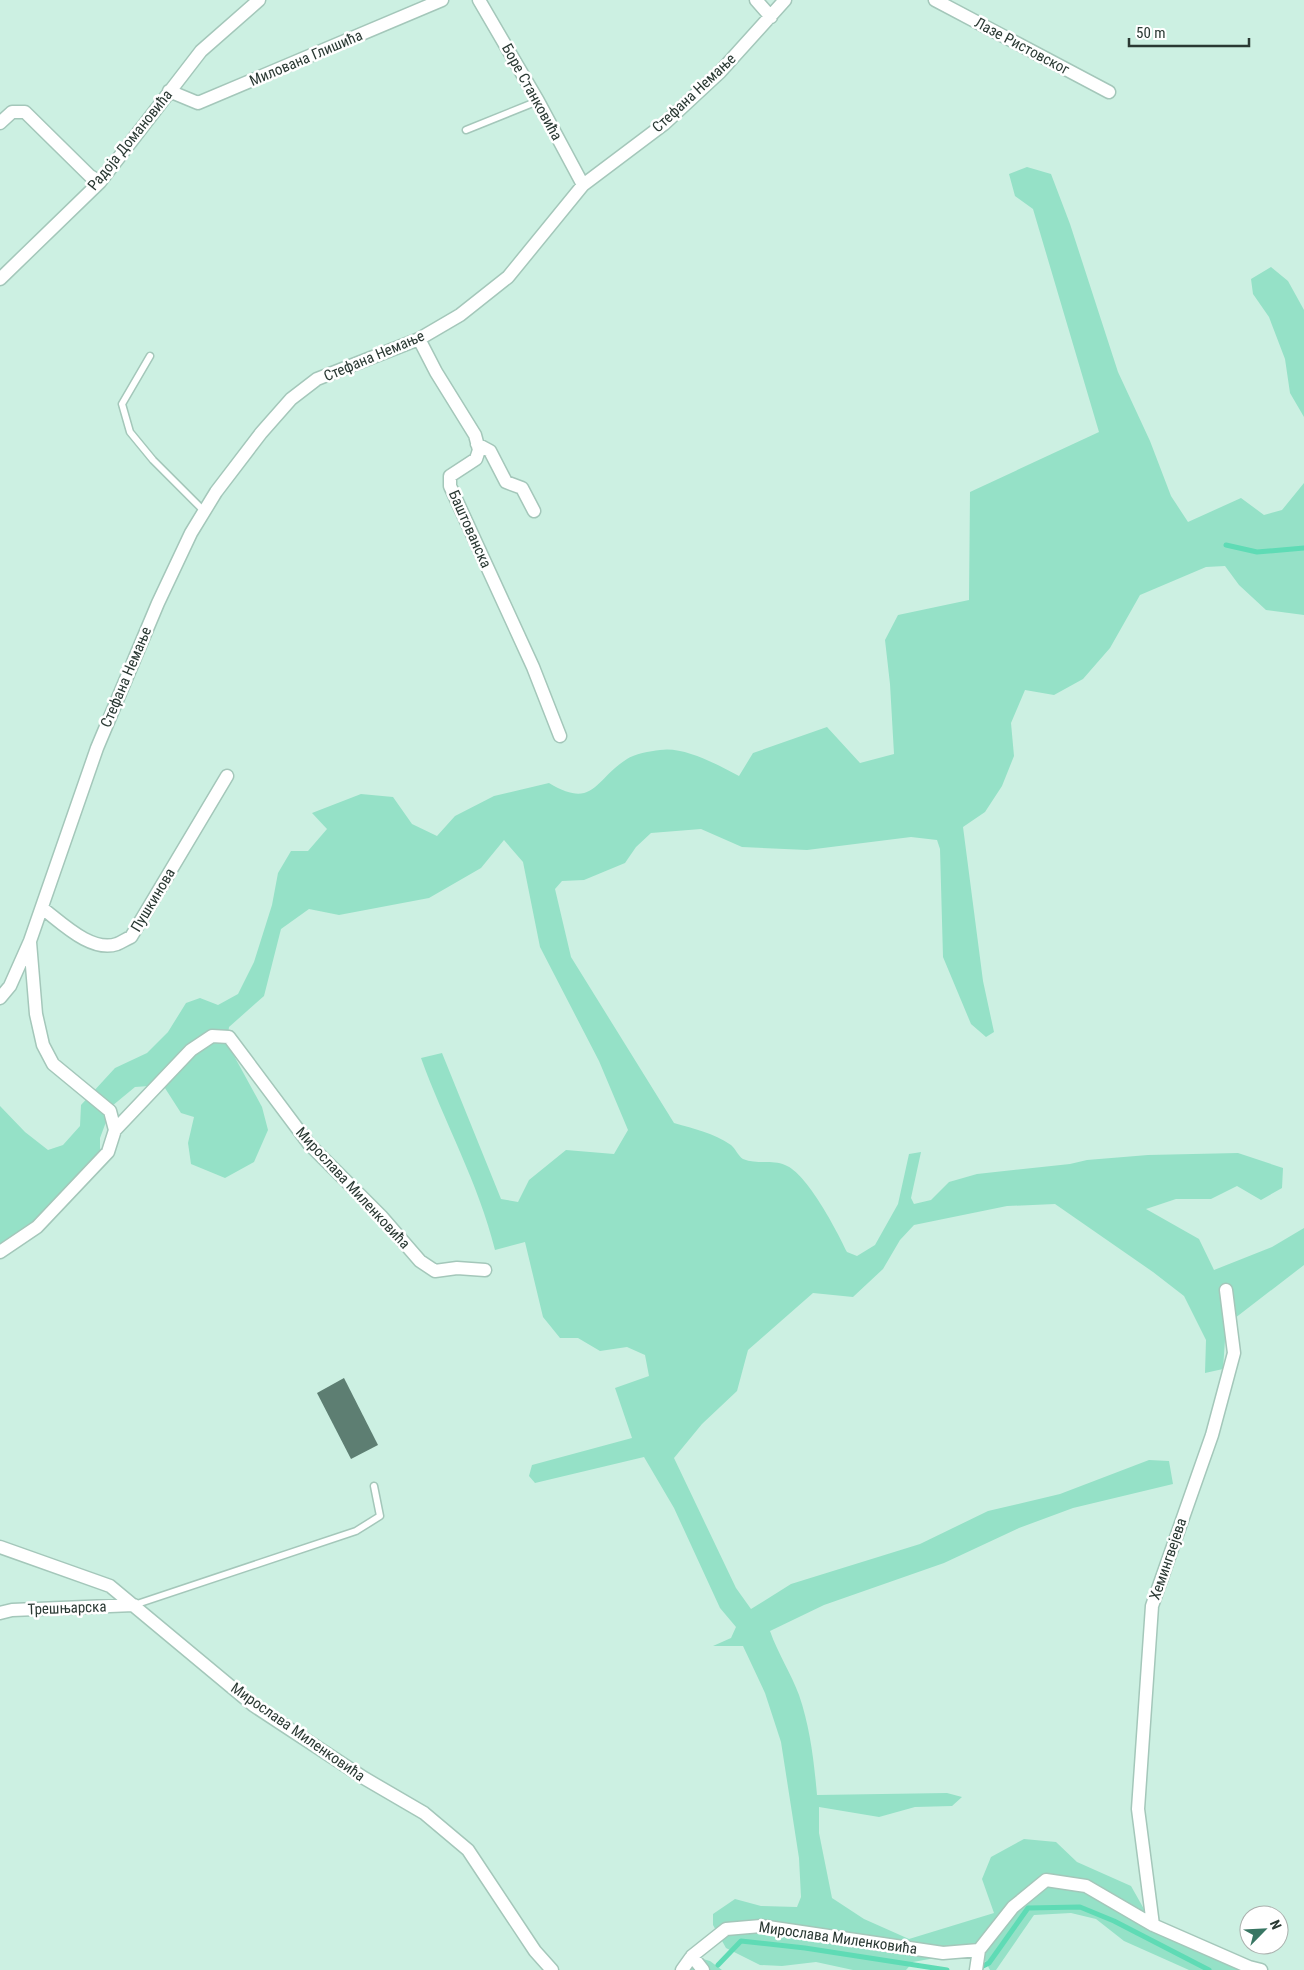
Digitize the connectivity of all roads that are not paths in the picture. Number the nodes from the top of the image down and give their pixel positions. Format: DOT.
graph roads {
  1 [pos="259,0"];
  2 [pos="442,0"];
  3 [pos="479,0"];
  4 [pos="756,0"];
  5 [pos="786,0"];
  6 [pos="935,0"];
  7 [pos="243,5"];
  8 [pos="771,17"];
  9 [pos="169,91"];
  10 [pos="1109,92"];
  11 [pos="538,101"];
  12 [pos="0,123"];
  13 [pos="466,130"];
  14 [pos="100,182"];
  15 [pos="583,185"];
  16 [pos="0,279"];
  17 [pos="419,338"];
  18 [pos="150,356"];
  19 [pos="477,444"];
  20 [pos="204,511"];
  21 [pos="534,511"];
  22 [pos="560,736"];
  23 [pos="227,776"];
  24 [pos="42,908"];
  25 [pos="30,941"];
  26 [pos="0,998"];
  27 [pos="115,1130"];
  28 [pos="0,1252"];
  29 [pos="485,1270"];
  30 [pos="1226,1290"];
  31 [pos="374,1486"];
  32 [pos="0,1547"];
  33 [pos="134,1605"];
  34 [pos="0,1613"];
  35 [pos="1152,1925"];
  36 [pos="979,1950"];
  37 [pos="692,1956"];
  38 [pos="552,1970"];
  39 [pos="682,1970"];
  40 [pos="703,1970"];
  41 [pos="976,1970"];
  42 [pos="1261,1970"];
  1 -- 7 [label="street, Радоја Домановића"];
  2 -- 9 [label="street, Милована Глишића"];
  3 -- 11 [label="street, Боре Станковића"];
  4 -- 8 [label="street"];
  5 -- 8 [label="street, Стефана Немање"];
  6 -- 10 [label="street, Лазе Ристовског"];
  7 -- 9 [label="street, Радоја Домановића"];
  8 -- 15 [label="street, Стефана Немање"];
  9 -- 14 [label="street, Радоја Домановића"];
  11 -- 13 [label="lane"];
  11 -- 15 [label="street, Боре Станковића"];
  12 -- 14 [label="street"];
  14 -- 16 [label="street, Радоја Домановића"];
  15 -- 17 [label="street, Стефана Немање"];
  17 -- 19 [label="street"];
  17 -- 20 [label="street, Стефана Немање"];
  18 -- 20 [label="lane"];
  19 -- 21 [label="street"];
  19 -- 22 [label="street, Баштованска"];
  20 -- 24 [label="street, Стефана Немање"];
  23 -- 24 [label="street, Пушкинова"];
  24 -- 25 [label="street, Стефана Немање"];
  25 -- 26 [label="street, Стефана Немање"];
  25 -- 27 [label="street, Стефана Немање"];
  27 -- 28 [label="street, Мирослава Миленковића"];
  27 -- 29 [label="street, Мирослава Миленковића"];
  30 -- 35 [label="street, Хемингвејева"];
  31 -- 33 [label="lane"];
  32 -- 33 [label="street, Мирослава Миленковића"];
  33 -- 34 [label="street, Трешњарска"];
  33 -- 38 [label="street, Мирослава Миленковића"];
  35 -- 36 [label="street"];
  35 -- 42 [label="street"];
  36 -- 37 [label="street, Мирослава Миленковића"];
  36 -- 41 [label="street"];
  37 -- 39 [label="street, Мирослава Миленковића"];
  37 -- 40 [label="street"];
}
